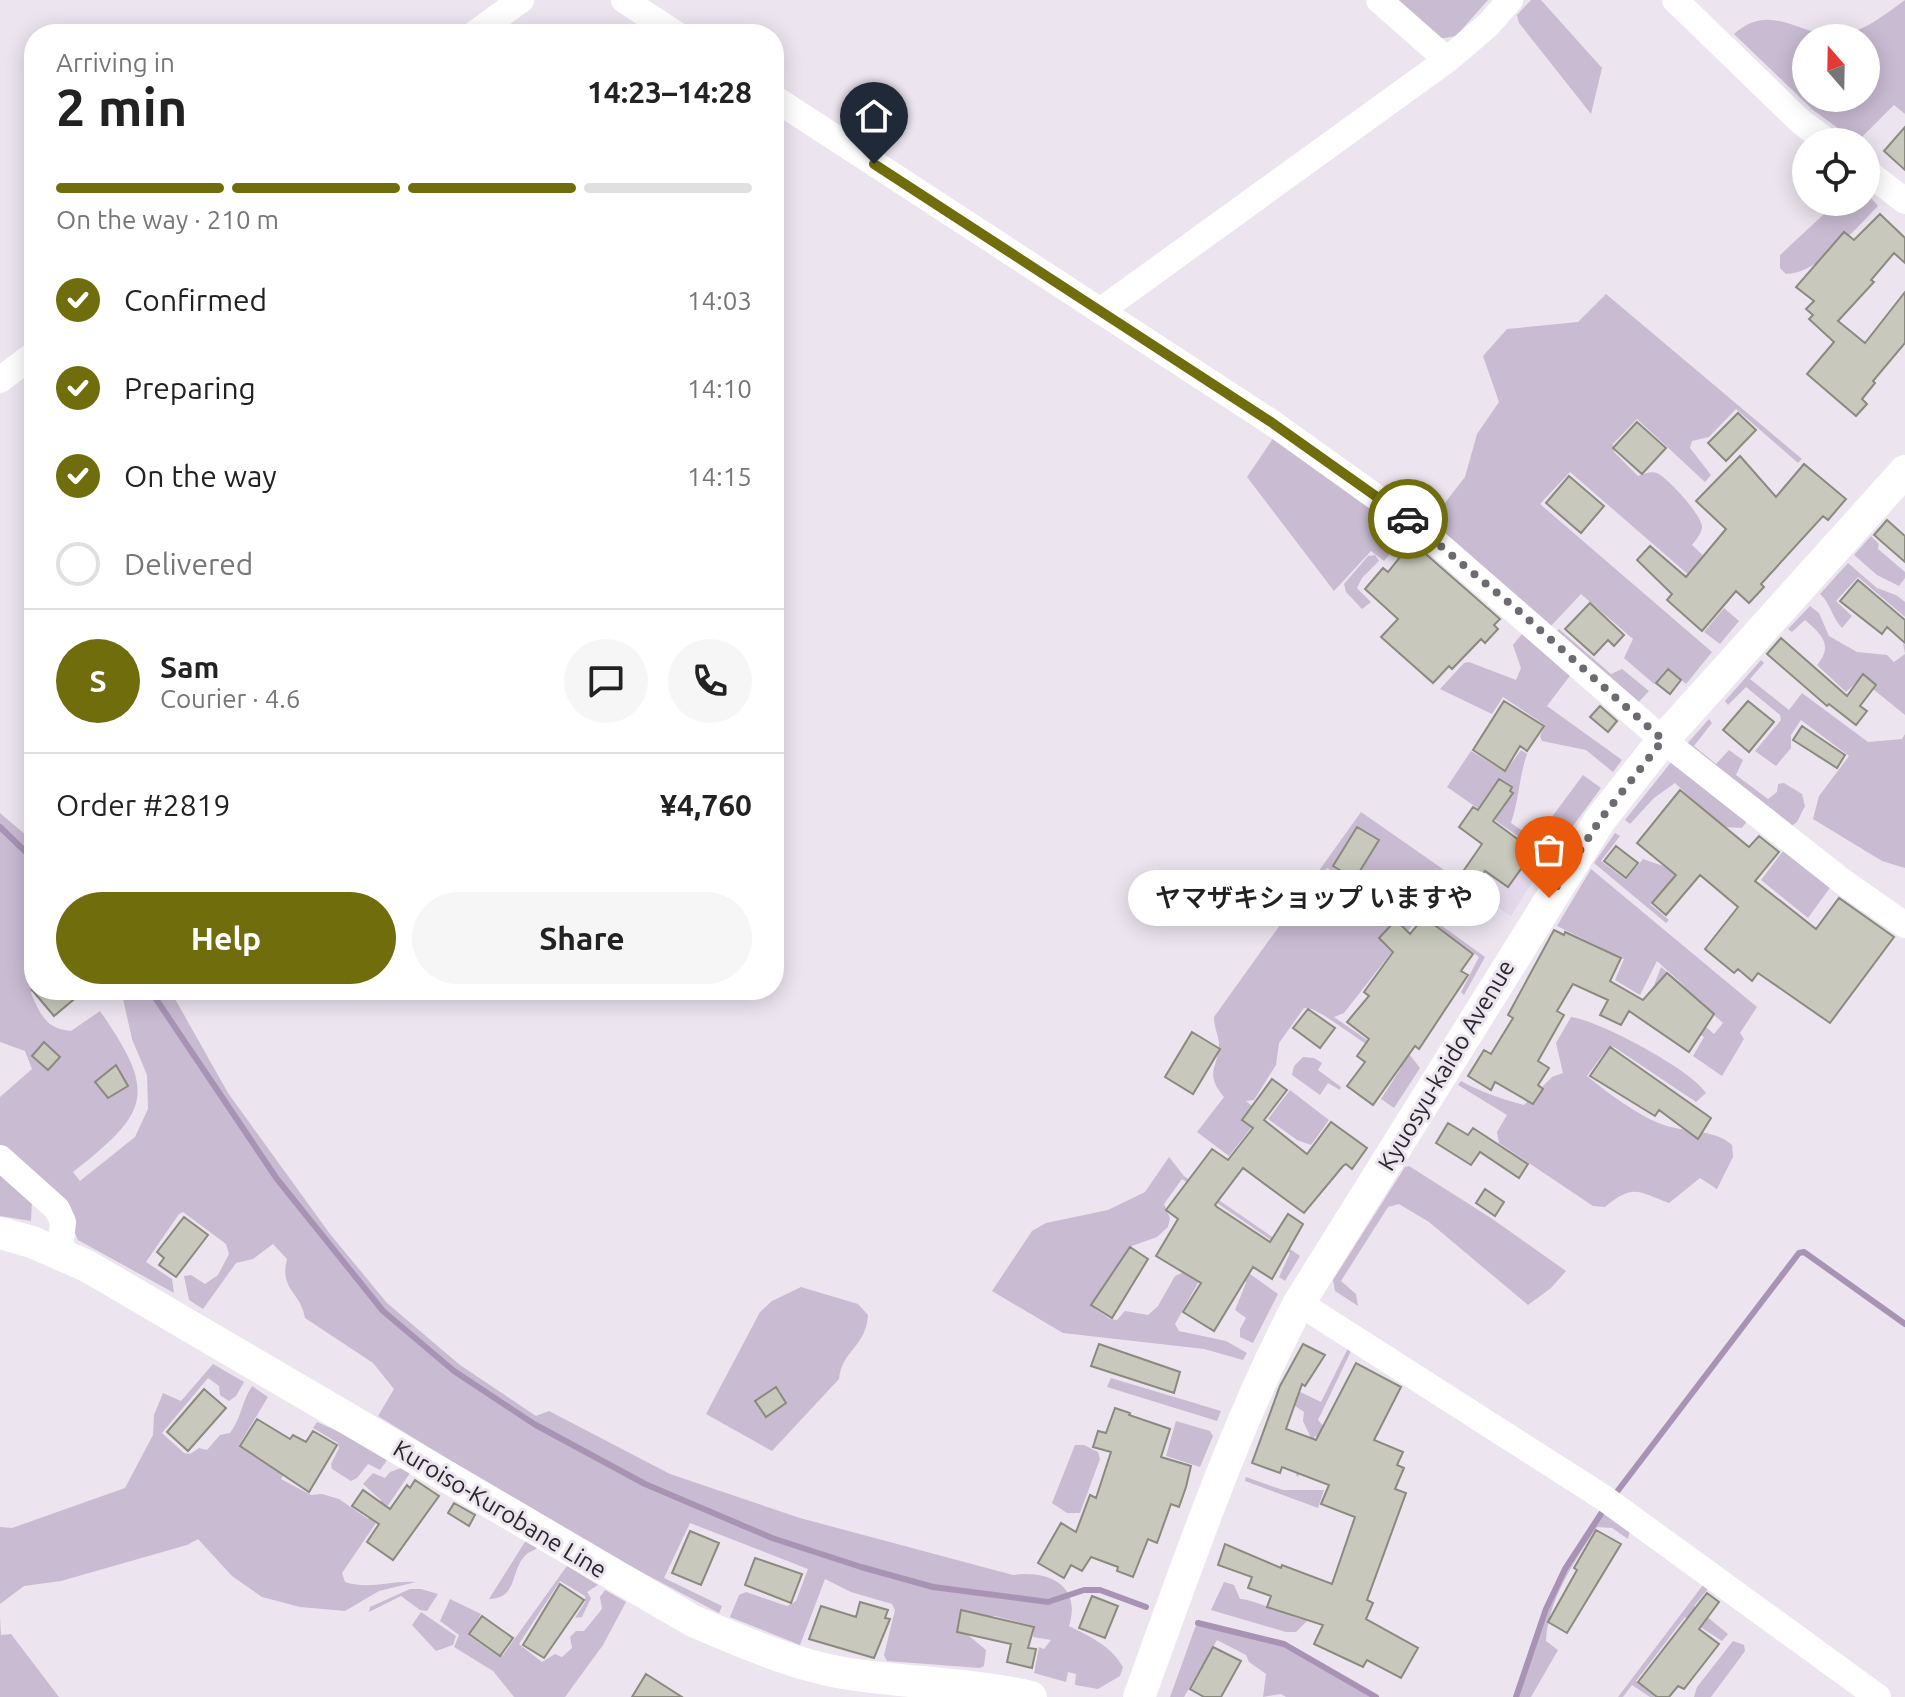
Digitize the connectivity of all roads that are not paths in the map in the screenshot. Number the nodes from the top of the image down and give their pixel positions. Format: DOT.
graph roads {
  1 [pos="521,0"];
  2 [pos="624,0"];
  3 [pos="1379,0"];
  4 [pos="1510,0"];
  5 [pos="1675,0"];
  6 [pos="488,24"];
  7 [pos="661,24"];
  8 [pos="1447,60"];
  9 [pos="784,105"];
  10 [pos="1809,128"];
  11 [pos="1880,182"];
  12 [pos="1905,201"];
  13 [pos="1100,311"];
  14 [pos="24,362"];
  15 [pos="0,380"];
  16 [pos="1905,471"];
  17 [pos="1663,740"];
  18 [pos="1905,925"];
  19 [pos="0,1158"];
  20 [pos="0,1233"];
  21 [pos="60,1252"];
  22 [pos="1299,1303"];
  23 [pos="1031,1697"];
  24 [pos="1139,1697"];
  25 [pos="1878,1697"];
  1 -- 6 [label="street"];
  2 -- 7 [label="street"];
  3 -- 8 [label="street"];
  4 -- 8 [label="street"];
  5 -- 10 [label="street"];
  8 -- 13 [label="street"];
  9 -- 13 [label="street"];
  11 -- 12 [label="street"];
  13 -- 17 [label="street"];
  14 -- 15 [label="street"];
  16 -- 17 [label="main road, Kyuosyu-kaido Avenue"];
  17 -- 18 [label="street"];
  17 -- 22 [label="main road, Kyuosyu-kaido Avenue"];
  19 -- 21 [label="street"];
  20 -- 21 [label="main road, Kuroiso-Kurobane Line"];
  21 -- 23 [label="main road, Kuroiso-Kurobane Line"];
  22 -- 24 [label="main road, Kyuosyu-kaido Avenue"];
  22 -- 25 [label="street"];
}
